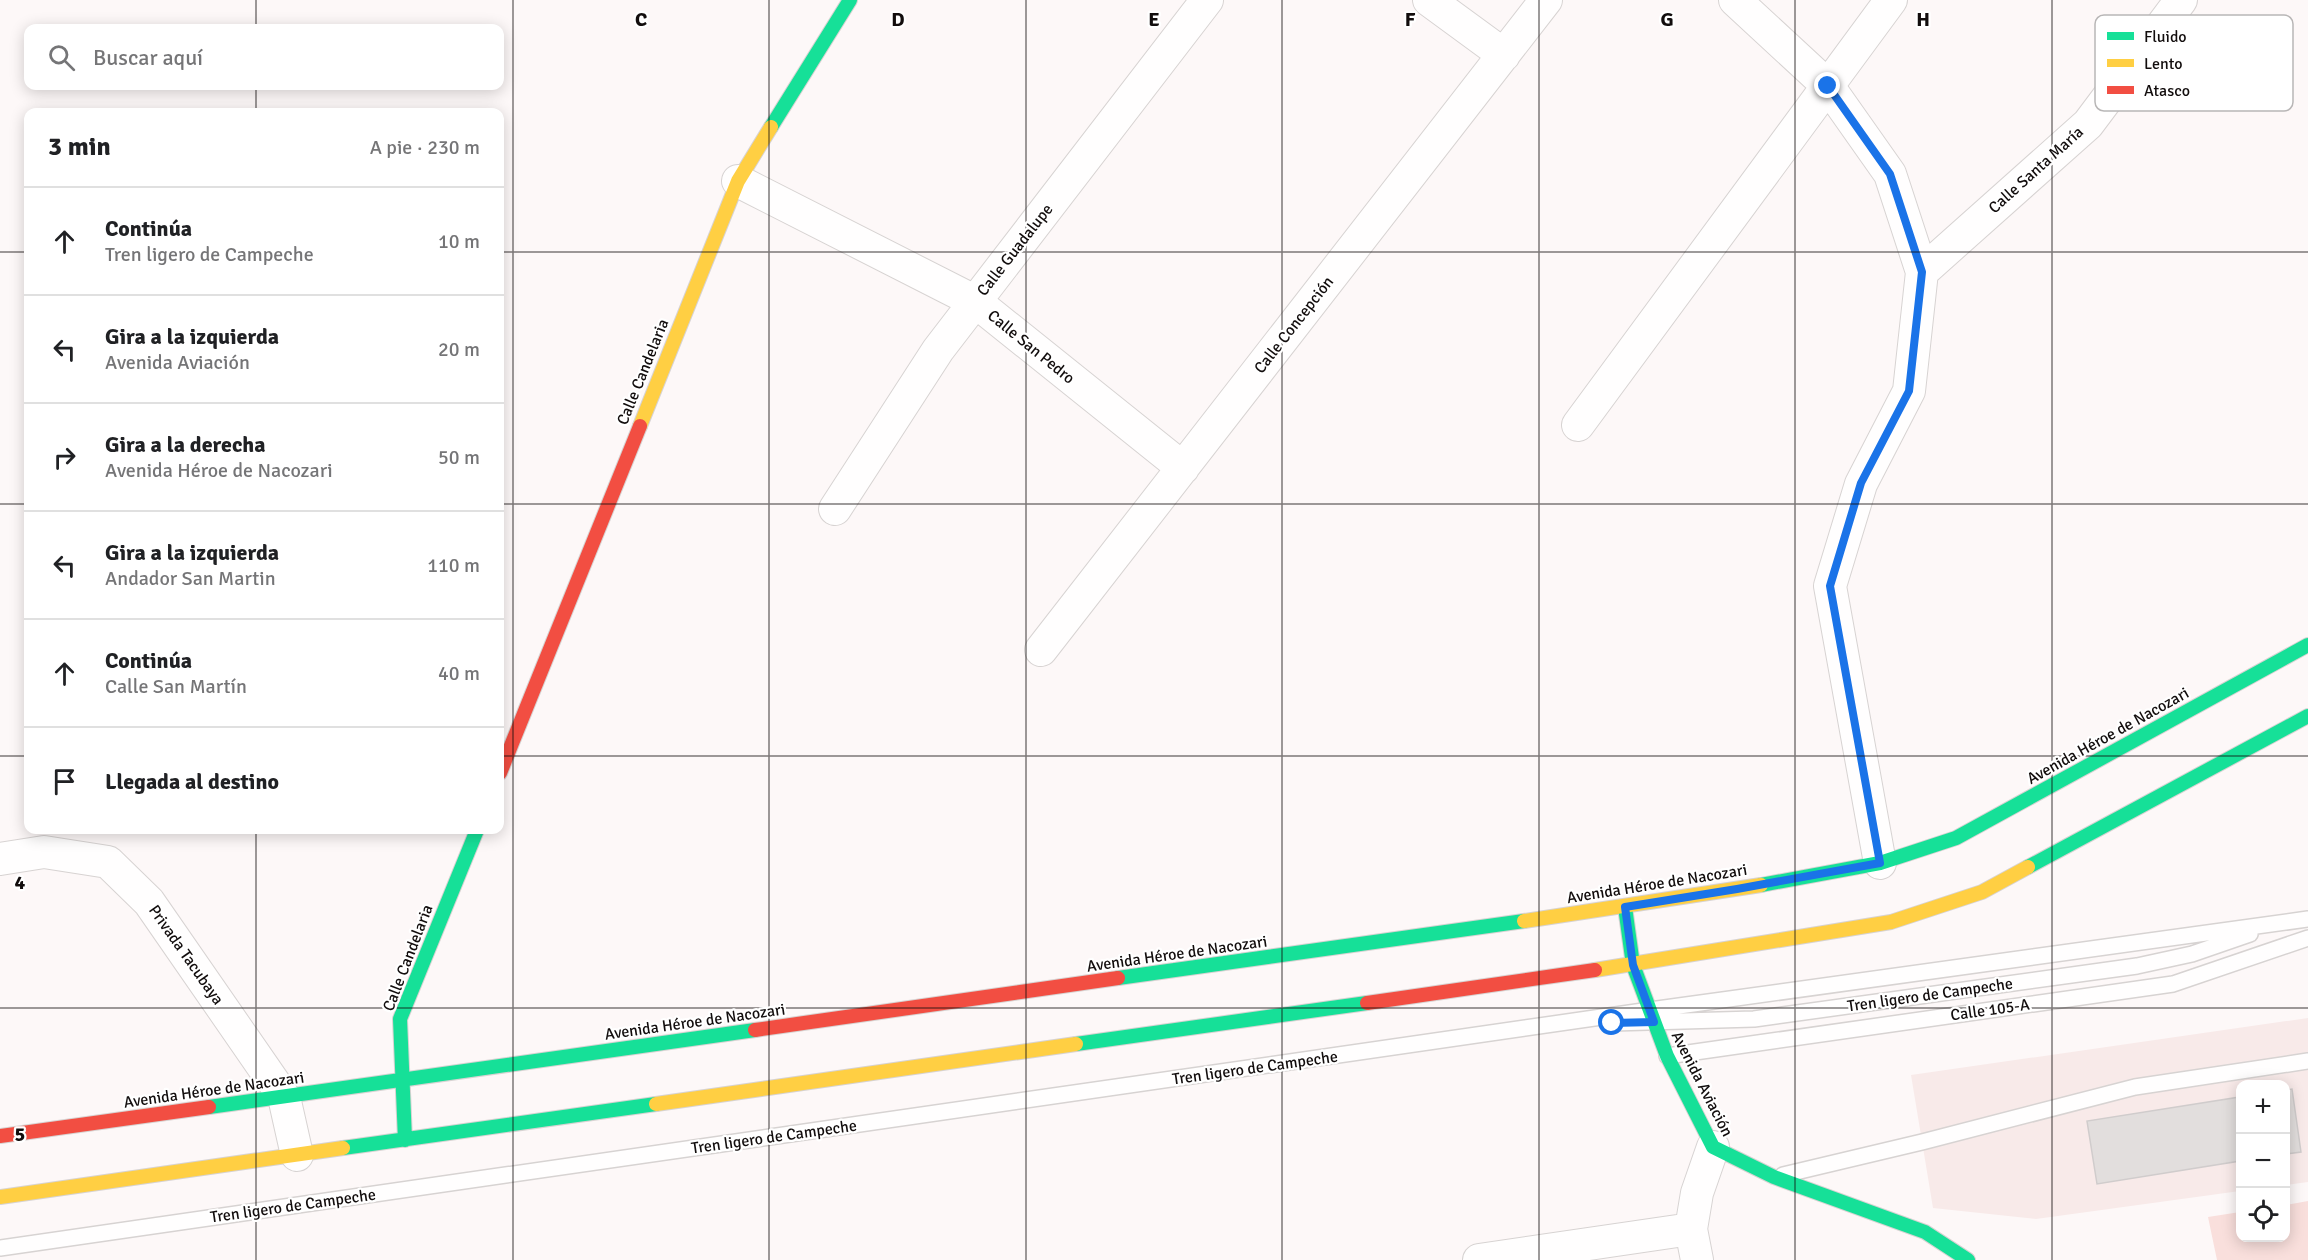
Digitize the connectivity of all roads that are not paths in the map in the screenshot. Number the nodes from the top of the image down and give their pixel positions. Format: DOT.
graph roads {
  1 [pos="850,0"];
  2 [pos="1208,0"];
  3 [pos="1429,0"];
  4 [pos="1546,0"];
  5 [pos="1735,0"];
  6 [pos="1891,0"];
  7 [pos="2181,0"];
  8 [pos="2170,15"];
  9 [pos="1504,55"];
  10 [pos="1828,86"];
  11 [pos="2098,111"];
  12 [pos="738,181"];
  13 [pos="1922,272"];
  14 [pos="975,302"];
  15 [pos="1578,425"];
  16 [pos="1183,468"];
  17 [pos="835,509"];
  18 [pos="2308,645"];
  19 [pos="1041,650"];
  20 [pos="2308,716"];
  21 [pos="504,763"];
  22 [pos="475,834"];
  23 [pos="0,859"];
  24 [pos="1880,863"];
  25 [pos="1625,907"];
  26 [pos="2306,919"];
  27 [pos="2308,938"];
  28 [pos="1633,965"];
  29 [pos="1652,1016"];
  30 [pos="1667,1056"];
  31 [pos="2308,1061"];
  32 [pos="401,1081"];
  33 [pos="284,1097"];
  34 [pos="0,1136"];
  35 [pos="405,1140"];
  36 [pos="1713,1147"];
  37 [pos="297,1155"];
  38 [pos="1774,1177"];
  39 [pos="0,1197"];
  40 [pos="1691,1229"];
  41 [pos="0,1248"];
  42 [pos="1479,1260"];
  43 [pos="1696,1260"];
  44 [pos="1968,1260"];
  1 -- 12 [label="main road, Calle Candelaria"];
  2 -- 14 [label="street, Calle Guadalupe"];
  3 -- 9 [label="street"];
  4 -- 9 [label="street, Calle Concepción"];
  5 -- 10 [label="street"];
  6 -- 10 [label="street"];
  7 -- 8 [label="street, Calle Santa María"];
  9 -- 16 [label="street, Calle Concepción"];
  10 -- 13 [label="street"];
  10 -- 15 [label="street"];
  11 -- 13 [label="street, Calle Santa María"];
  12 -- 14 [label="street, Calle San Pedro"];
  12 -- 21 [label="main road, Calle Candelaria"];
  13 -- 24 [label="street"];
  14 -- 16 [label="street, Calle San Pedro"];
  14 -- 17 [label="street, Calle Guadalupe"];
  16 -- 19 [label="street, Calle Concepción"];
  18 -- 24 [label="main road, Avenida Héroe de Nacozari"];
  20 -- 28 [label="main road"];
  22 -- 32 [label="main road, Calle Candelaria"];
  23 -- 33 [label="street, Privada Tacubaya"];
  24 -- 25 [label="main road, Avenida Héroe de Nacozari"];
  25 -- 28 [label="main road, Avenida Aviación"];
  25 -- 32 [label="main road, Avenida Héroe de Nacozari"];
  26 -- 29 [label="lane, Tren ligero de Campeche"];
  26 -- 29 [label="lane, Tren ligero de Campeche"];
  27 -- 30 [label="lane, Calle 105-A"];
  28 -- 29 [label="main road, Avenida Aviación"];
  28 -- 35 [label="main road"];
  29 -- 30 [label="main road, Avenida Aviación"];
  29 -- 41 [label="lane, Tren ligero de Campeche"];
  30 -- 36 [label="main road, Avenida Aviación"];
  31 -- 38 [label="lane"];
  32 -- 33 [label="main road, Avenida Héroe de Nacozari"];
  32 -- 35 [label="main road, Calle Candelaria"];
  33 -- 34 [label="main road, Avenida Héroe de Nacozari"];
  33 -- 37 [label="street, Privada Tacubaya"];
  35 -- 37 [label="main road"];
  36 -- 38 [label="main road, Avenida Aviación"];
  36 -- 40 [label="street"];
  37 -- 39 [label="main road"];
  38 -- 44 [label="main road, Avenida Aviación"];
  40 -- 42 [label="street"];
  40 -- 43 [label="street"];
}
